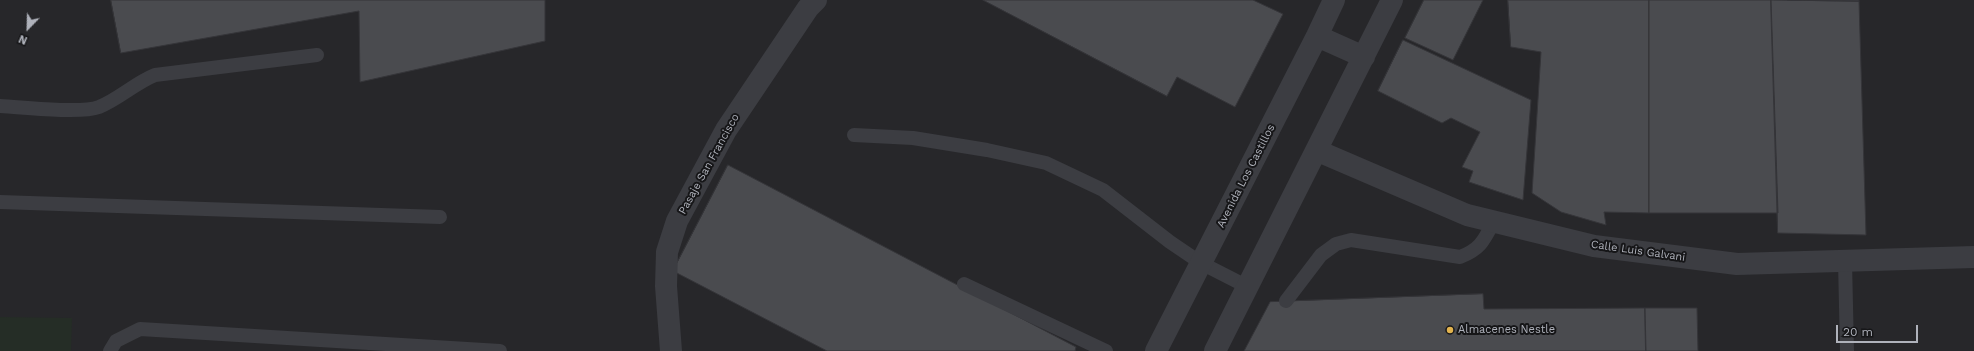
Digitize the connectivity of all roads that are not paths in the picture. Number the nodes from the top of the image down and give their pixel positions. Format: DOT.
graph roads {
  1 [pos="816,0"];
  2 [pos="1334,0"];
  3 [pos="1392,0"];
  4 [pos="1318,36"];
  5 [pos="318,55"];
  6 [pos="1364,57"];
  7 [pos="0,106"];
  8 [pos="854,135"];
  9 [pos="1318,151"];
  10 [pos="0,202"];
  11 [pos="440,217"];
  12 [pos="1494,221"];
  13 [pos="1974,257"];
  14 [pos="1845,261"];
  15 [pos="1202,263"];
  16 [pos="964,284"];
  17 [pos="1248,287"];
  18 [pos="1286,302"];
  19 [pos="1089,347"];
  20 [pos="110,351"];
  21 [pos="500,351"];
  22 [pos="670,351"];
  23 [pos="1106,351"];
  24 [pos="1156,351"];
  25 [pos="1215,351"];
  26 [pos="1847,351"];
  1 -- 22 [label="street, Pasaje San Francisco"];
  2 -- 4 [label="street, Avenida Los Castillos"];
  3 -- 6 [label="street"];
  4 -- 6 [label="street"];
  4 -- 15 [label="street, Avenida Los Castillos"];
  5 -- 7 [label="lane"];
  6 -- 9 [label="street"];
  8 -- 15 [label="lane"];
  9 -- 12 [label="street, Calle Luis Galvani"];
  9 -- 17 [label="street"];
  10 -- 11 [label="lane"];
  12 -- 14 [label="street, Calle Luis Galvani"];
  12 -- 18 [label="lane"];
  13 -- 14 [label="street, Calle Luis Galvani"];
  14 -- 26 [label="lane"];
  15 -- 17 [label="lane"];
  15 -- 24 [label="street, Avenida Los Castillos"];
  16 -- 19 [label="lane"];
  17 -- 25 [label="street"];
  19 -- 23 [label="lane"];
  20 -- 21 [label="lane"];
}
